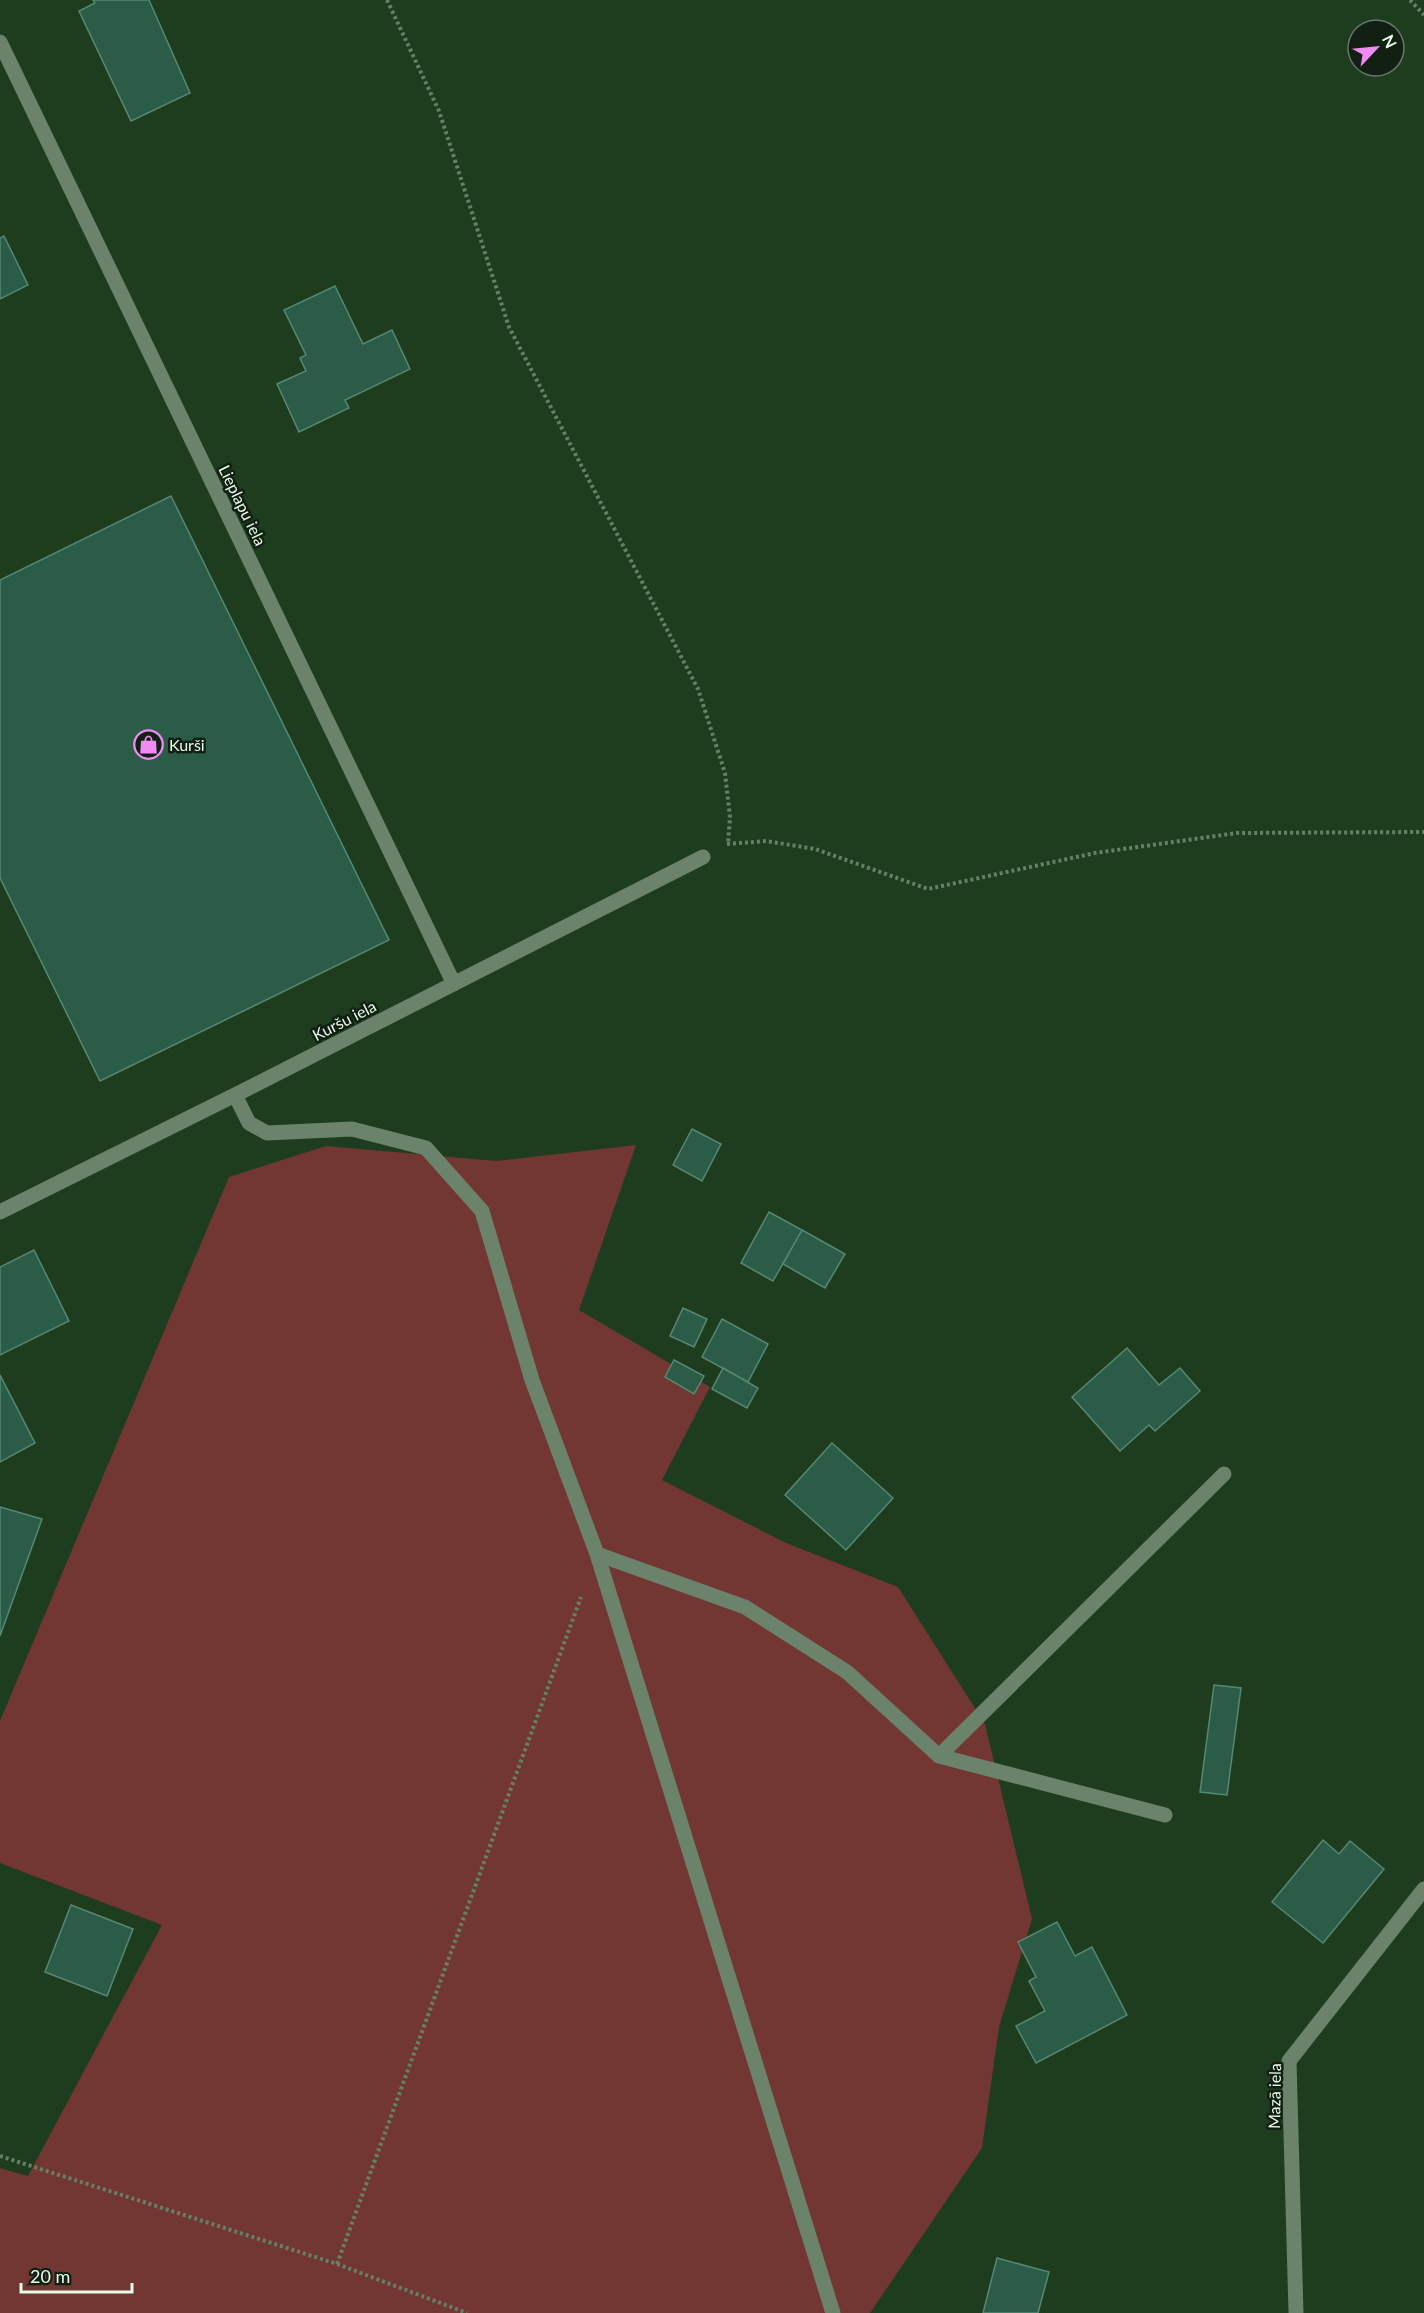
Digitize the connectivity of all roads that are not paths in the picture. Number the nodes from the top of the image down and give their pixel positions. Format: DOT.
graph roads {
  1 [pos="0,42"];
  2 [pos="703,857"];
  3 [pos="454,984"];
  4 [pos="235,1095"];
  5 [pos="0,1212"];
  6 [pos="1224,1474"];
  7 [pos="597,1554"];
  8 [pos="939,1756"];
  9 [pos="1165,1815"];
  10 [pos="1424,1889"];
  11 [pos="833,2313"];
  12 [pos="1296,2313"];
  1 -- 3 [label="street, Lieplapu iela"];
  2 -- 3 [label="street, Kuršu iela"];
  3 -- 4 [label="street, Kuršu iela"];
  4 -- 5 [label="street, Kuršu iela"];
  4 -- 7 [label="street"];
  6 -- 8 [label="street"];
  7 -- 8 [label="street"];
  7 -- 11 [label="street"];
  8 -- 9 [label="street"];
  10 -- 12 [label="street, Mazā iela"];
}
